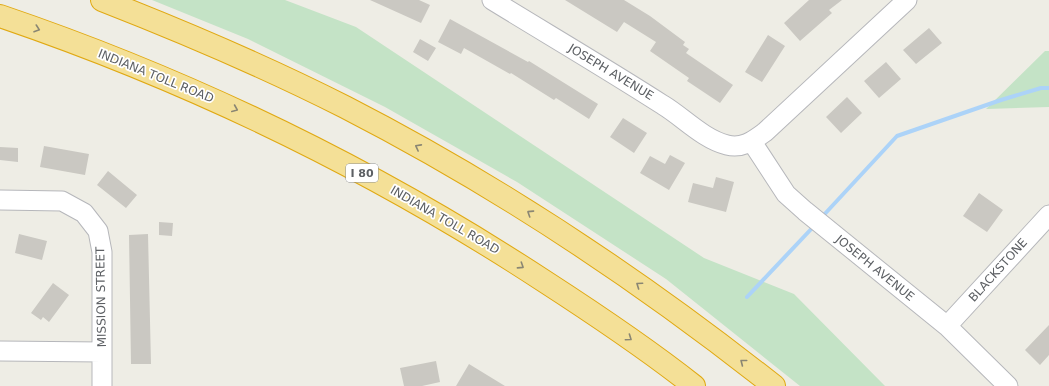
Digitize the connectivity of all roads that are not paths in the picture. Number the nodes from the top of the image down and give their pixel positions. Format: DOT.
graph roads {
  1 [pos="102,0"];
  2 [pos="492,0"];
  3 [pos="907,0"];
  4 [pos="0,16"];
  5 [pos="752,142"];
  6 [pos="0,200"];
  7 [pos="1049,215"];
  8 [pos="947,326"];
  9 [pos="0,351"];
  10 [pos="102,352"];
  11 [pos="102,386"];
  12 [pos="694,386"];
  13 [pos="774,386"];
  14 [pos="1008,386"];
  13 -- 1 [label="highway, one-way"];
  2 -- 5 [label="street, JOSEPH AVENUE"];
  3 -- 5 [label="street, JOSEPH AVENUE"];
  4 -- 12 [label="highway, INDIANA TOLL ROAD / I 80, one-way"];
  5 -- 8 [label="street, JOSEPH AVENUE"];
  6 -- 10 [label="street, MISSION STREET"];
  7 -- 8 [label="street, BLACKSTONE"];
  8 -- 14 [label="street, JOSEPH AVENUE"];
  9 -- 10 [label="street"];
  10 -- 11 [label="street, MISSION STREET"];
}
